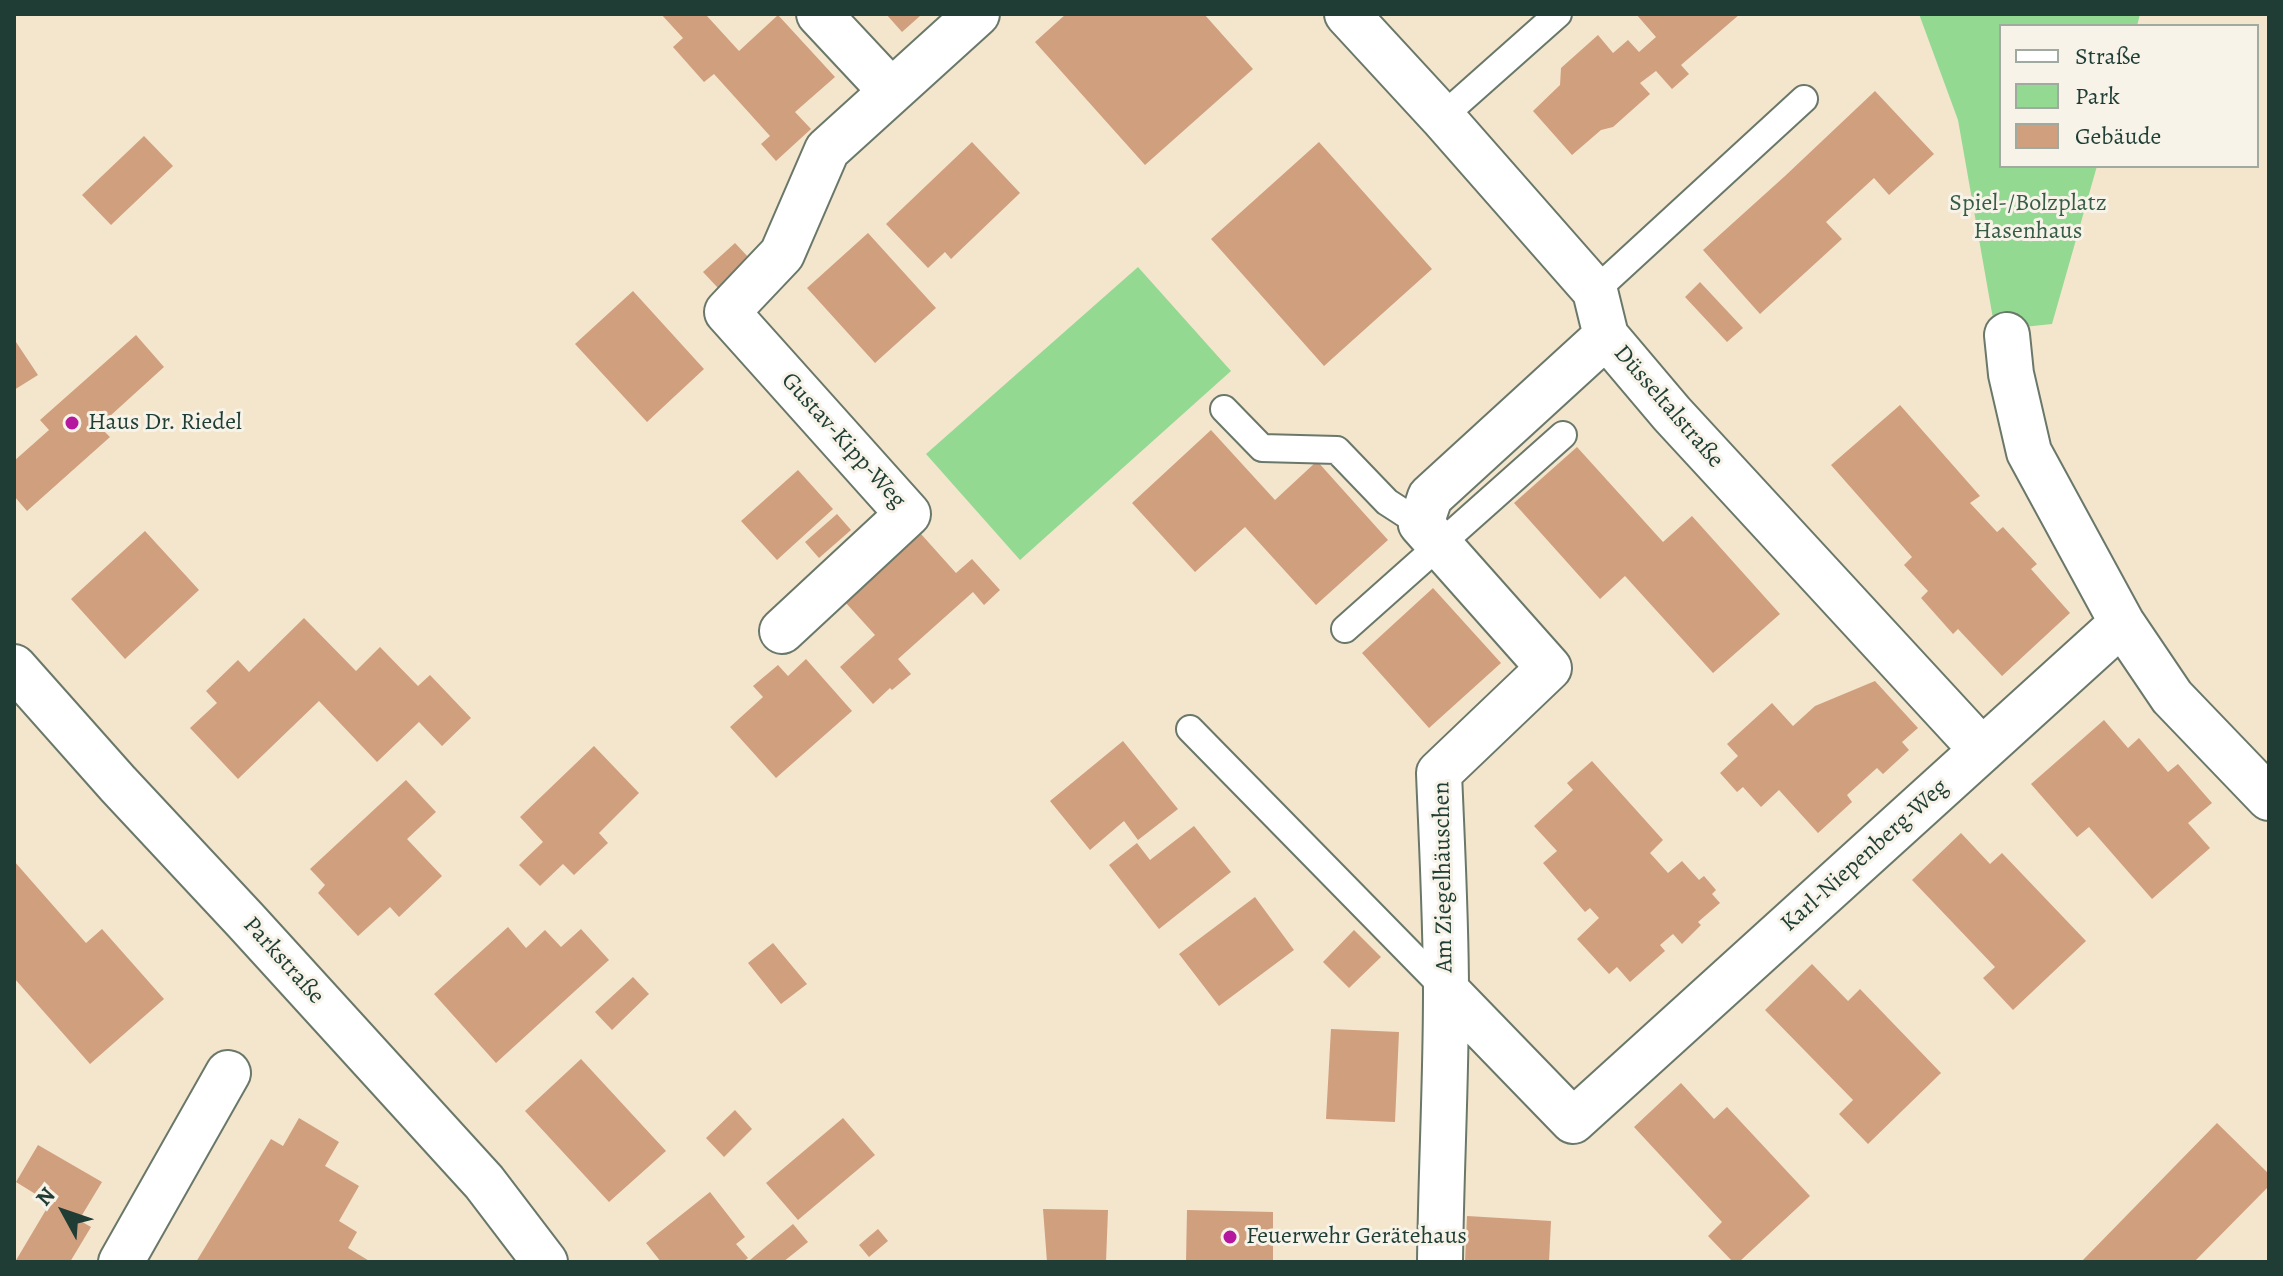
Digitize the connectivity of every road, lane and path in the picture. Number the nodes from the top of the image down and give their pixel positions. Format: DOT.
graph roads {
  1 [pos="819,14"];
  2 [pos="977,14"];
  3 [pos="1347,14"];
  4 [pos="1558,14"];
  5 [pos="891,91"];
  6 [pos="1804,99"];
  7 [pos="1442,117"];
  8 [pos="1595,291"];
  9 [pos="2007,335"];
  10 [pos="1606,336"];
  11 [pos="1224,409"];
  12 [pos="1563,435"];
  13 [pos="1431,534"];
  14 [pos="2122,623"];
  15 [pos="1345,629"];
  16 [pos="782,631"];
  17 [pos="14,667"];
  18 [pos="1190,729"];
  19 [pos="1982,750"];
  20 [pos="2269,798"];
  21 [pos="1446,990"];
  22 [pos="228,1073"];
  23 [pos="121,1262"];
  24 [pos="545,1262"];
  25 [pos="1440,1262"];
  1 -- 5 [label="street"];
  2 -- 5 [label="street"];
  3 -- 7 [label="street, Düsseltalstraße"];
  4 -- 7 [label="lane"];
  5 -- 16 [label="street, Gustav-Kipp-Weg"];
  6 -- 8 [label="lane"];
  7 -- 8 [label="street, Düsseltalstraße"];
  8 -- 10 [label="street, Düsseltalstraße"];
  9 -- 14 [label="street"];
  10 -- 13 [label="street"];
  10 -- 19 [label="street, Düsseltalstraße"];
  11 -- 13 [label="lane, Am Ziegelhäuschen"];
  12 -- 13 [label="lane"];
  13 -- 15 [label="lane"];
  13 -- 21 [label="street, Am Ziegelhäuschen"];
  14 -- 19 [label="street, Karl-Niepenberg-Weg"];
  14 -- 20 [label="street"];
  17 -- 24 [label="street, Parkstraße"];
  18 -- 21 [label="lane, Am Ziegelhäuschen"];
  19 -- 21 [label="street, Karl-Niepenberg-Weg"];
  21 -- 25 [label="street, Am Ziegelhäuschen"];
  22 -- 23 [label="street"];
}
